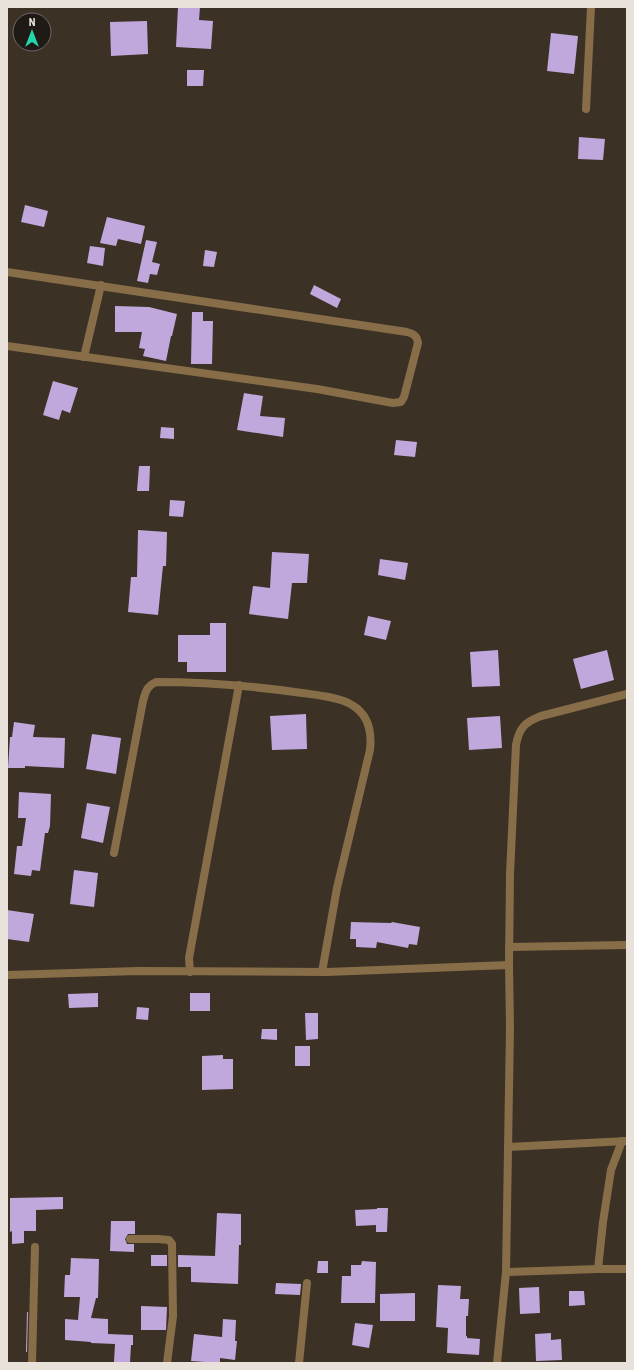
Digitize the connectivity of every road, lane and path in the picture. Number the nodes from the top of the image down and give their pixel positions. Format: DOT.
graph roads {
  1 [pos="591,7"];
  2 [pos="586,110"];
  3 [pos="7,272"];
  4 [pos="101,285"];
  5 [pos="7,346"];
  6 [pos="84,357"];
  7 [pos="238,685"];
  8 [pos="627,694"];
  9 [pos="114,853"];
  10 [pos="627,945"];
  11 [pos="509,948"];
  12 [pos="509,964"];
  13 [pos="190,972"];
  14 [pos="322,972"];
  15 [pos="7,975"];
  16 [pos="624,1141"];
  17 [pos="508,1147"];
  18 [pos="130,1239"];
  19 [pos="35,1246"];
  20 [pos="598,1269"];
  21 [pos="627,1269"];
  22 [pos="506,1272"];
  23 [pos="307,1283"];
  24 [pos="32,1363"];
  25 [pos="167,1363"];
  26 [pos="299,1363"];
  27 [pos="497,1363"];
  1 -- 2 [label="street"];
  3 -- 4 [label="street"];
  4 -- 6 [label="street"];
  4 -- 6 [label="street"];
  5 -- 6 [label="street"];
  7 -- 9 [label="street"];
  7 -- 13 [label="street"];
  7 -- 14 [label="street"];
  8 -- 11 [label="street"];
  10 -- 11 [label="street"];
  11 -- 12 [label="street"];
  12 -- 14 [label="street"];
  12 -- 17 [label="street"];
  13 -- 14 [label="street"];
  13 -- 15 [label="street"];
  16 -- 17 [label="street"];
  16 -- 20 [label="street"];
  17 -- 22 [label="street"];
  18 -- 25 [label="street"];
  19 -- 24 [label="street"];
  20 -- 21 [label="street"];
  20 -- 22 [label="street"];
  22 -- 27 [label="street"];
  23 -- 26 [label="street"];
}
